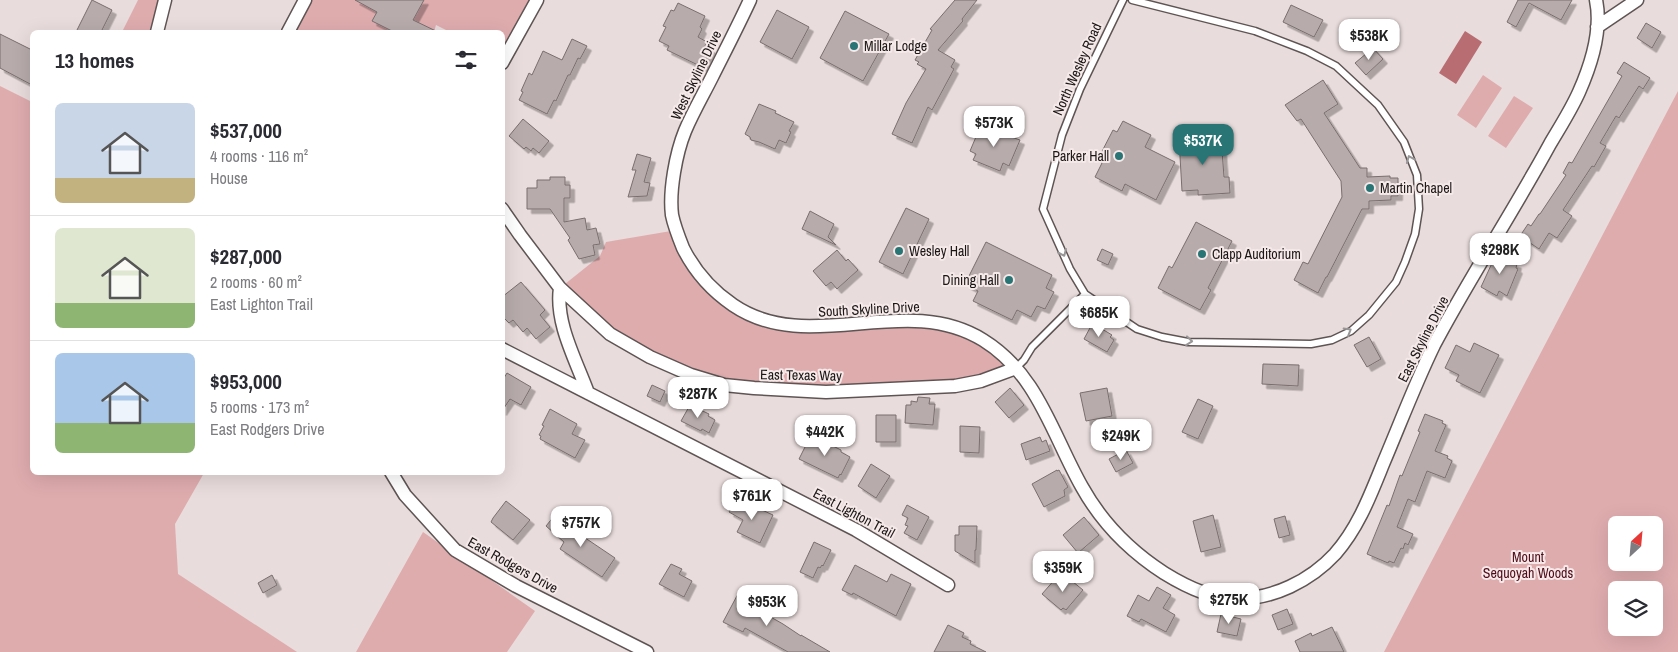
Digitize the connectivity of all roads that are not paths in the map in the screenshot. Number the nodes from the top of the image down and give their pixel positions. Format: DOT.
graph roads {
  1 [pos="164,0"];
  2 [pos="305,0"];
  3 [pos="537,0"];
  4 [pos="750,0"];
  5 [pos="1123,0"];
  6 [pos="1132,0"];
  7 [pos="1596,0"];
  8 [pos="1637,0"];
  9 [pos="1597,27"];
  10 [pos="157,30"];
  11 [pos="289,30"];
  12 [pos="505,58"];
  13 [pos="676,166"];
  14 [pos="505,213"];
  15 [pos="560,288"];
  16 [pos="1085,294"];
  17 [pos="505,351"];
  18 [pos="1016,368"];
  19 [pos="588,393"];
  20 [pos="393,475"];
  21 [pos="1332,557"];
  22 [pos="948,584"];
  23 [pos="646,652"];
  1 -- 10 [label="street"];
  2 -- 11 [label="street"];
  3 -- 12 [label="street"];
  4 -- 13 [label="street, West Skyline Drive"];
  5 -- 16 [label="lane, North Wesley Road, one-way"];
  16 -- 6 [label="lane, one-way"];
  7 -- 9 [label="street, East Skyline Drive"];
  8 -- 9 [label="street"];
  9 -- 21 [label="street, East Skyline Drive"];
  13 -- 18 [label="street, South Skyline Drive"];
  14 -- 15 [label="street, East Texas Way"];
  15 -- 18 [label="street, East Texas Way"];
  15 -- 19 [label="street"];
  16 -- 18 [label="lane"];
  17 -- 19 [label="street, East Lighton Trail"];
  18 -- 21 [label="street, South Skyline Drive"];
  19 -- 22 [label="street, East Lighton Trail"];
  20 -- 23 [label="street, East Rodgers Drive"];
}
